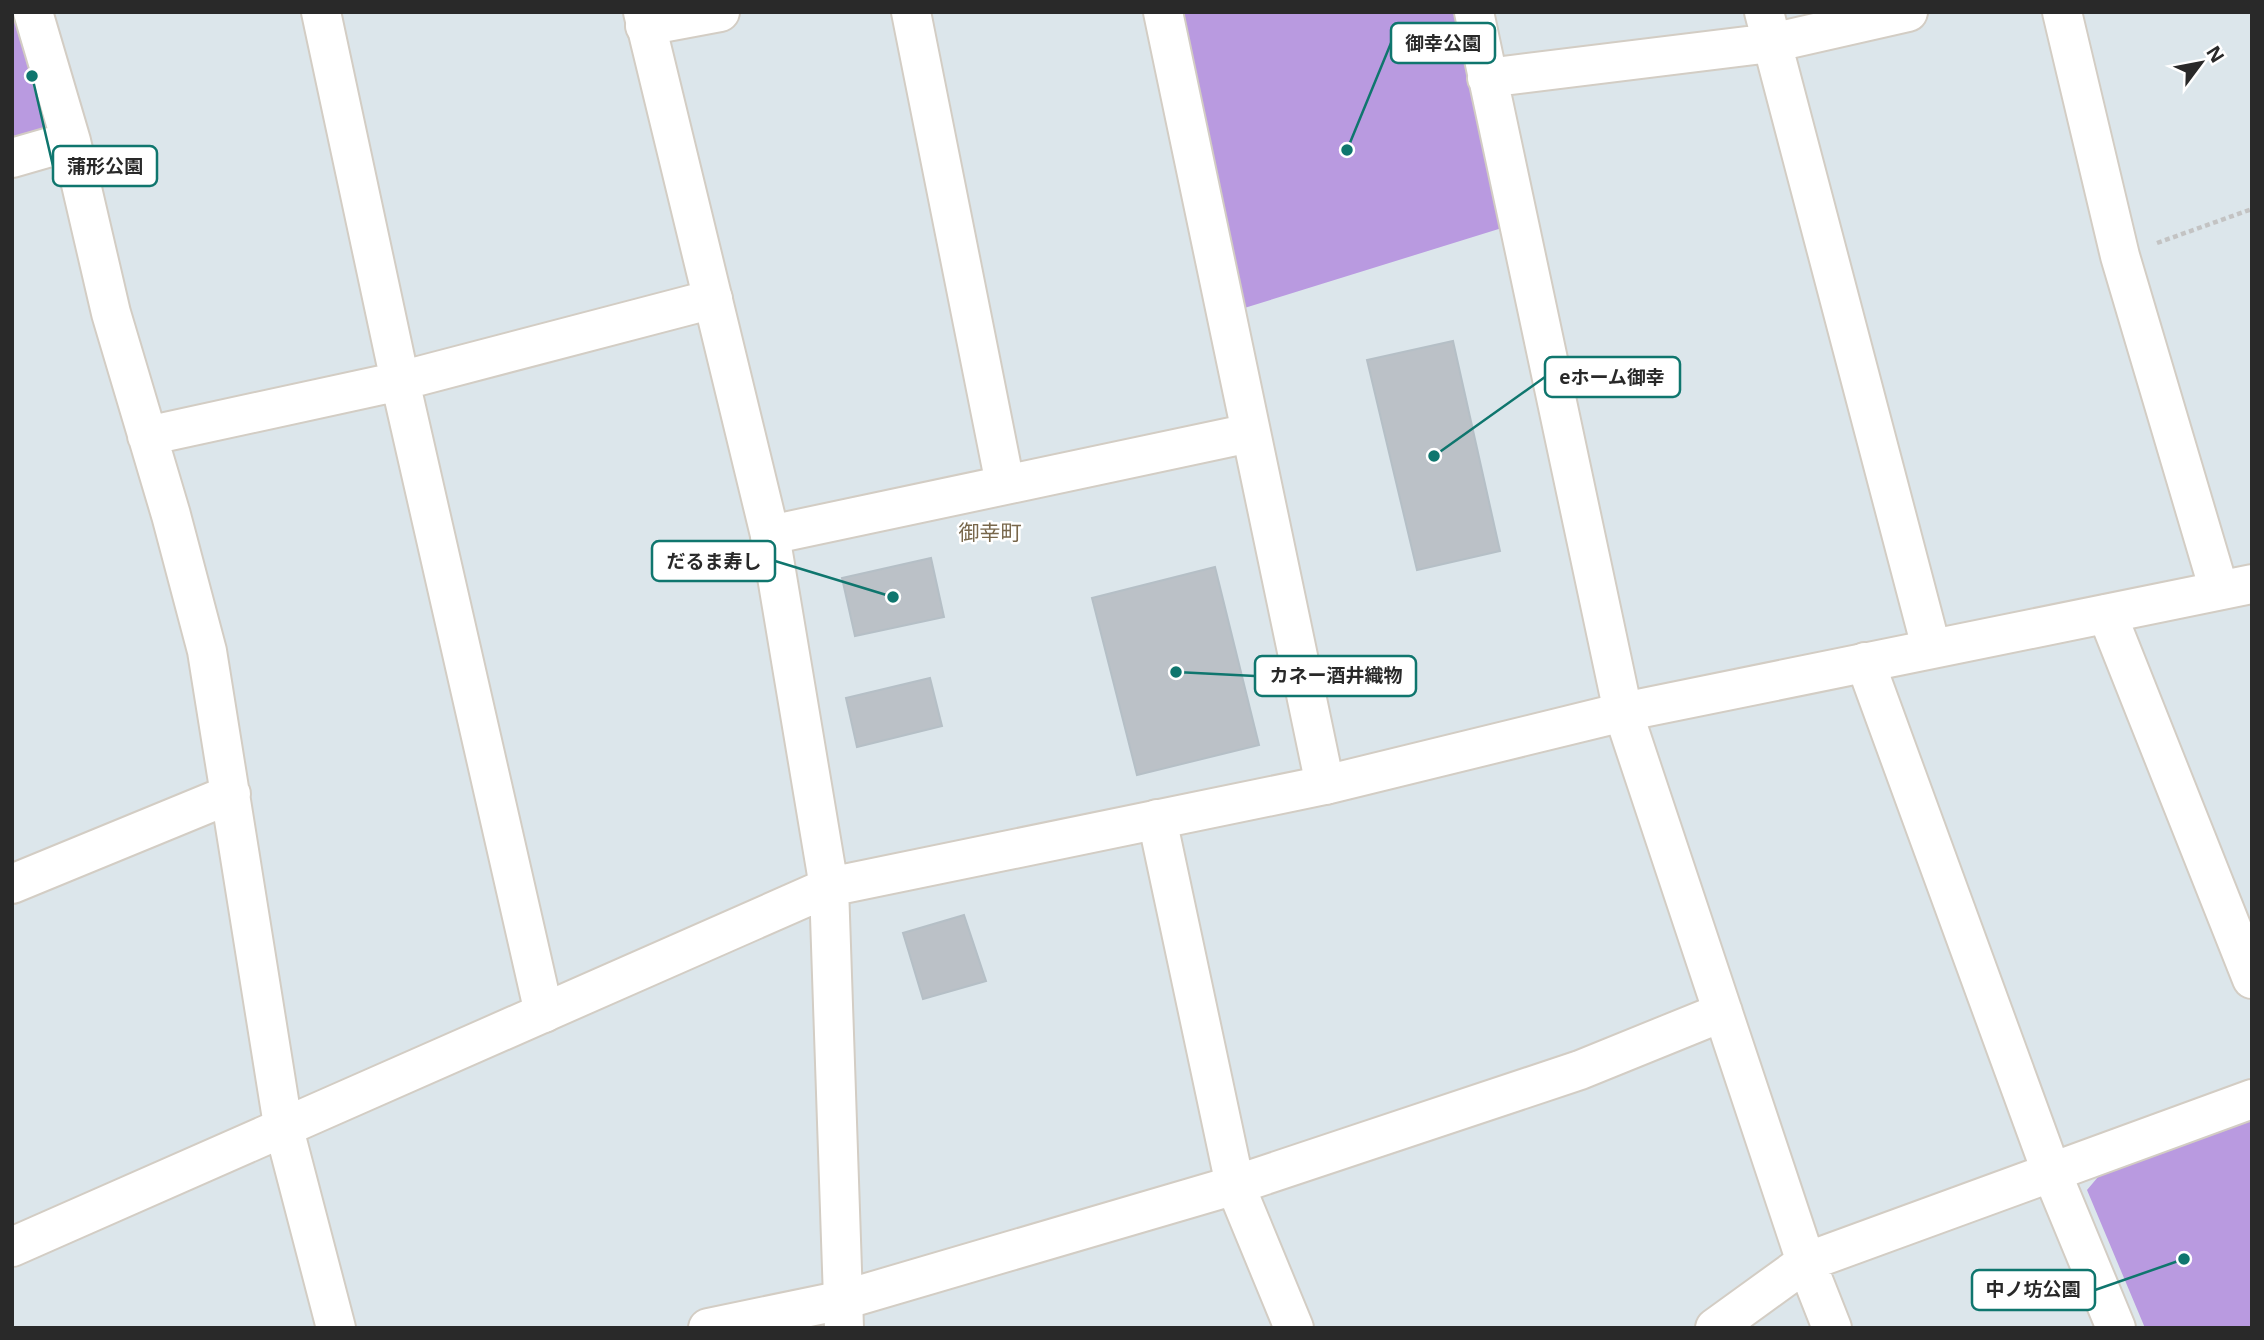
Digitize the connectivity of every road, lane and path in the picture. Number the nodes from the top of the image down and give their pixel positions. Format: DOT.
graph roads {
  1 [pos="33,12"];
  2 [pos="321,12"];
  3 [pos="720,12"];
  4 [pos="911,12"];
  5 [pos="1163,12"];
  6 [pos="1474,12"];
  7 [pos="1908,12"];
  8 [pos="2062,12"];
  9 [pos="644,19"];
  10 [pos="1767,27"];
  11 [pos="1487,78"];
  12 [pos="71,141"];
  13 [pos="12,158"];
  14 [pos="2252,209"];
  15 [pos="2120,256"];
  16 [pos="713,299"];
  17 [pos="400,381"];
  18 [pos="1250,433"];
  19 [pos="147,436"];
  20 [pos="1005,484"];
  21 [pos="770,534"];
  22 [pos="2235,587"];
  23 [pos="2107,614"];
  24 [pos="1931,647"];
  25 [pos="1866,662"];
  26 [pos="1623,712"];
  27 [pos="1325,785"];
  28 [pos="231,794"];
  29 [pos="1157,819"];
  30 [pos="12,884"];
  31 [pos="829,887"];
  32 [pos="2252,979"];
  33 [pos="1723,1012"];
  34 [pos="544,1013"];
  35 [pos="2252,1099"];
  36 [pos="283,1125"];
  37 [pos="2051,1171"];
  38 [pos="1235,1185"];
  39 [pos="12,1247"];
  40 [pos="1806,1262"];
  41 [pos="843,1314"];
  42 [pos="336,1328"];
  43 [pos="708,1328"];
  44 [pos="1294,1328"];
  45 [pos="1714,1328"];
  46 [pos="1832,1328"];
  47 [pos="2116,1328"];
  1 -- 12 [label="street"];
  2 -- 17 [label="street"];
  3 -- 9 [label="street"];
  4 -- 20 [label="street"];
  5 -- 18 [label="street"];
  6 -- 11 [label="street"];
  7 -- 10 [label="street"];
  8 -- 15 [label="street"];
  9 -- 16 [label="street"];
  10 -- 11 [label="street"];
  10 -- 24 [label="street"];
  11 -- 26 [label="street"];
  12 -- 13 [label="street"];
  12 -- 19 [label="street"];
  14 -- 15 [label="path"];
  15 -- 22 [label="street"];
  16 -- 17 [label="street"];
  16 -- 21 [label="street"];
  17 -- 19 [label="street"];
  17 -- 34 [label="street"];
  18 -- 20 [label="street"];
  18 -- 27 [label="street"];
  19 -- 28 [label="street"];
  20 -- 21 [label="street"];
  21 -- 31 [label="street"];
  22 -- 23 [label="street"];
  23 -- 24 [label="street"];
  23 -- 32 [label="street"];
  24 -- 25 [label="street"];
  25 -- 26 [label="street"];
  25 -- 37 [label="street"];
  26 -- 27 [label="street"];
  26 -- 33 [label="street"];
  27 -- 29 [label="street"];
  28 -- 30 [label="street"];
  28 -- 36 [label="street"];
  29 -- 31 [label="street"];
  29 -- 38 [label="street"];
  31 -- 34 [label="street"];
  31 -- 41 [label="street"];
  33 -- 38 [label="street"];
  33 -- 40 [label="street"];
  34 -- 36 [label="street"];
  35 -- 37 [label="street"];
  36 -- 39 [label="street"];
  36 -- 42 [label="street"];
  37 -- 40 [label="street"];
  37 -- 47 [label="street"];
  38 -- 41 [label="street"];
  38 -- 44 [label="street"];
  40 -- 45 [label="street"];
  40 -- 46 [label="street"];
  41 -- 43 [label="street"];
}
